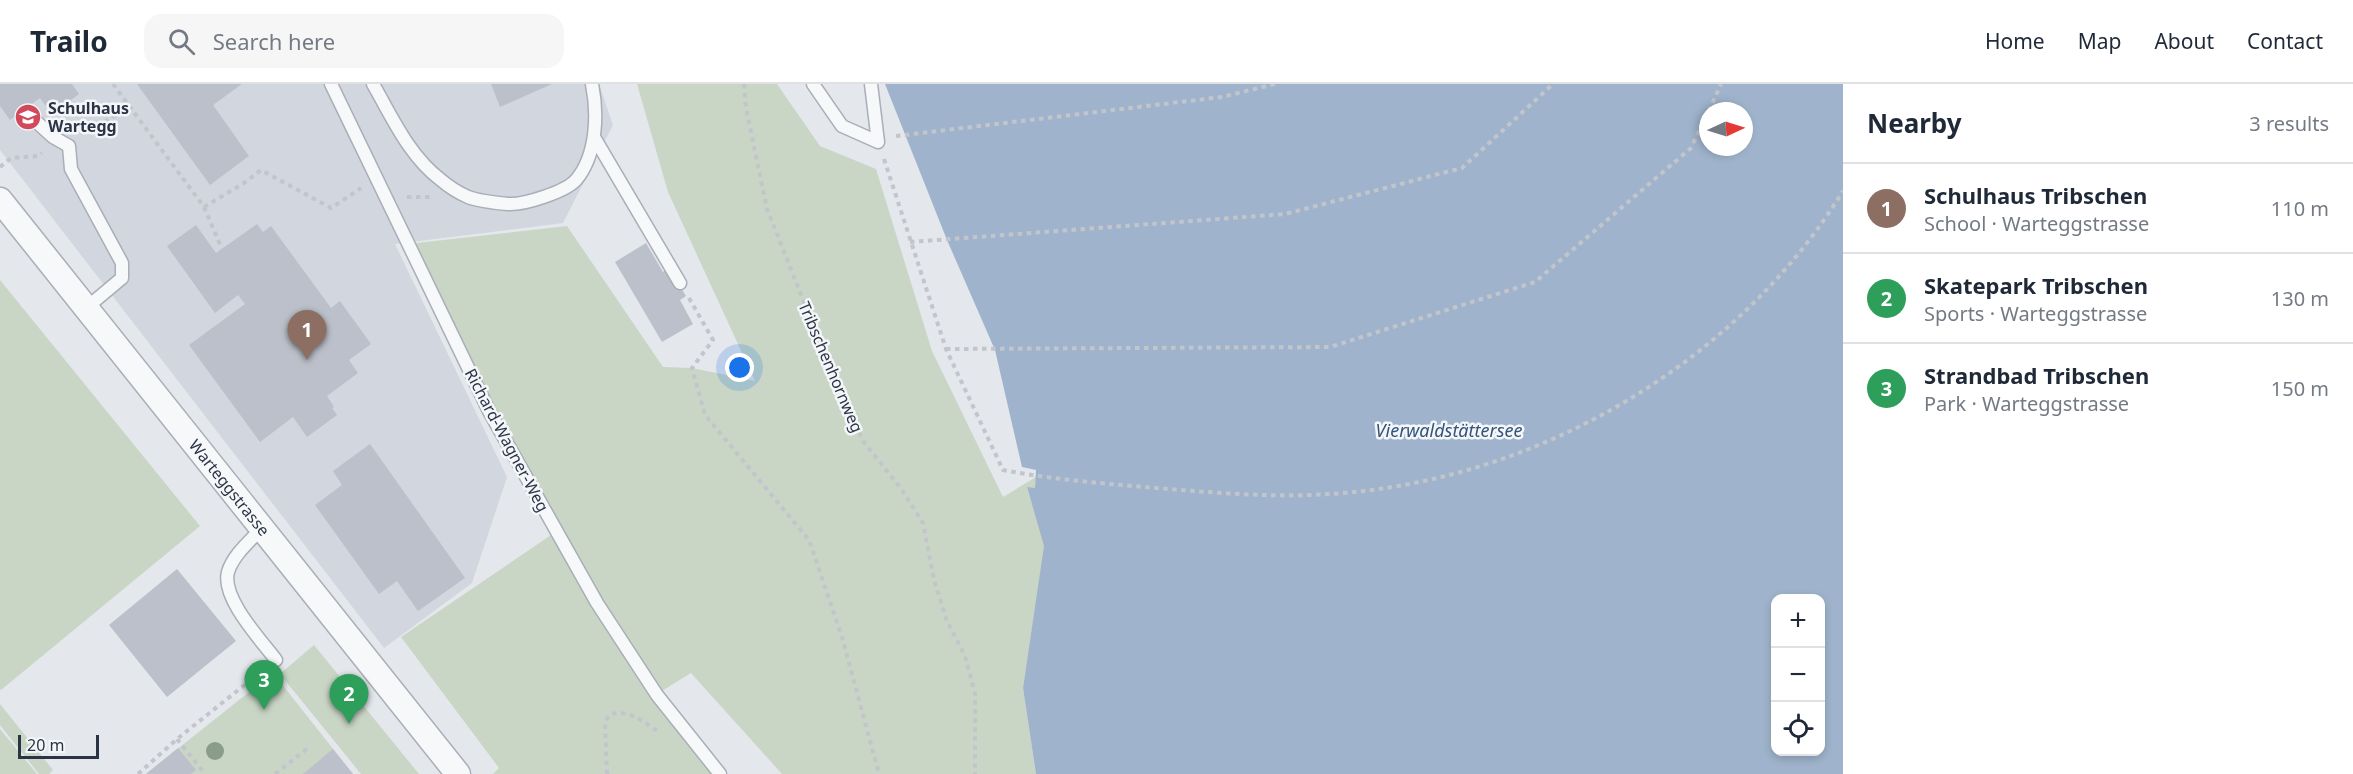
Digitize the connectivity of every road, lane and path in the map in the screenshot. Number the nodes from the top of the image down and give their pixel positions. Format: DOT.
graph roads {
  1 [pos="113,84"];
  2 [pos="331,84"];
  3 [pos="373,84"];
  4 [pos="592,84"];
  5 [pos="744,84"];
  6 [pos="813,84"];
  7 [pos="871,84"];
  8 [pos="1275,84"];
  9 [pos="1553,84"];
  10 [pos="1721,84"];
  11 [pos="1713,102"];
  12 [pos="130,107"];
  13 [pos="30,116"];
  14 [pos="1699,131"];
  15 [pos="903,134"];
  16 [pos="594,137"];
  17 [pos="878,142"];
  18 [pos="65,143"];
  19 [pos="0,167"];
  20 [pos="376,178"];
  21 [pos="1843,191"];
  22 [pos="386,197"];
  23 [pos="468,197"];
  24 [pos="0,200"];
  25 [pos="204,207"];
  26 [pos="910,242"];
  27 [pos="222,249"];
  28 [pos="680,283"];
  29 [pos="85,309"];
  30 [pos="946,349"];
  31 [pos="262,528"];
  32 [pos="276,660"];
  33 [pos="668,738"];
  34 [pos="177,739"];
  35 [pos="308,748"];
  36 [pos="138,774"];
  37 [pos="205,774"];
  38 [pos="275,774"];
  39 [pos="458,774"];
  40 [pos="607,774"];
  41 [pos="720,774"];
  42 [pos="879,774"];
  43 [pos="975,774"];
  1 -- 12 [label="path"];
  2 -- 20 [label="lane, Richard-Wagner-Weg"];
  3 -- 23 [label="lane"];
  4 -- 16 [label="lane"];
  5 -- 43 [label="path, Tribschenhornweg"];
  6 -- 17 [label="lane"];
  7 -- 17 [label="lane"];
  8 -- 15 [label="path"];
  9 -- 26 [label="path"];
  10 -- 11 [label="path"];
  12 -- 18 [label="path"];
  12 -- 25 [label="path"];
  13 -- 18 [label="lane"];
  14 -- 30 [label="path"];
  16 -- 23 [label="lane"];
  16 -- 28 [label="lane"];
  17 -- 26 [label="path"];
  18 -- 19 [label="path"];
  18 -- 29 [label="lane"];
  20 -- 22 [label="lane, Richard-Wagner-Weg"];
  20 -- 25 [label="path"];
  21 -- 30 [label="path"];
  22 -- 23 [label="path"];
  22 -- 41 [label="lane, Richard-Wagner-Weg"];
  24 -- 29 [label="street, Warteggstrasse"];
  25 -- 27 [label="path"];
  26 -- 30 [label="path"];
  28 -- 42 [label="path"];
  29 -- 31 [label="street, Warteggstrasse"];
  31 -- 32 [label="lane"];
  31 -- 39 [label="street, Warteggstrasse"];
  32 -- 34 [label="path"];
  33 -- 40 [label="path"];
  34 -- 36 [label="path"];
  34 -- 37 [label="path"];
  35 -- 38 [label="path"];
}
